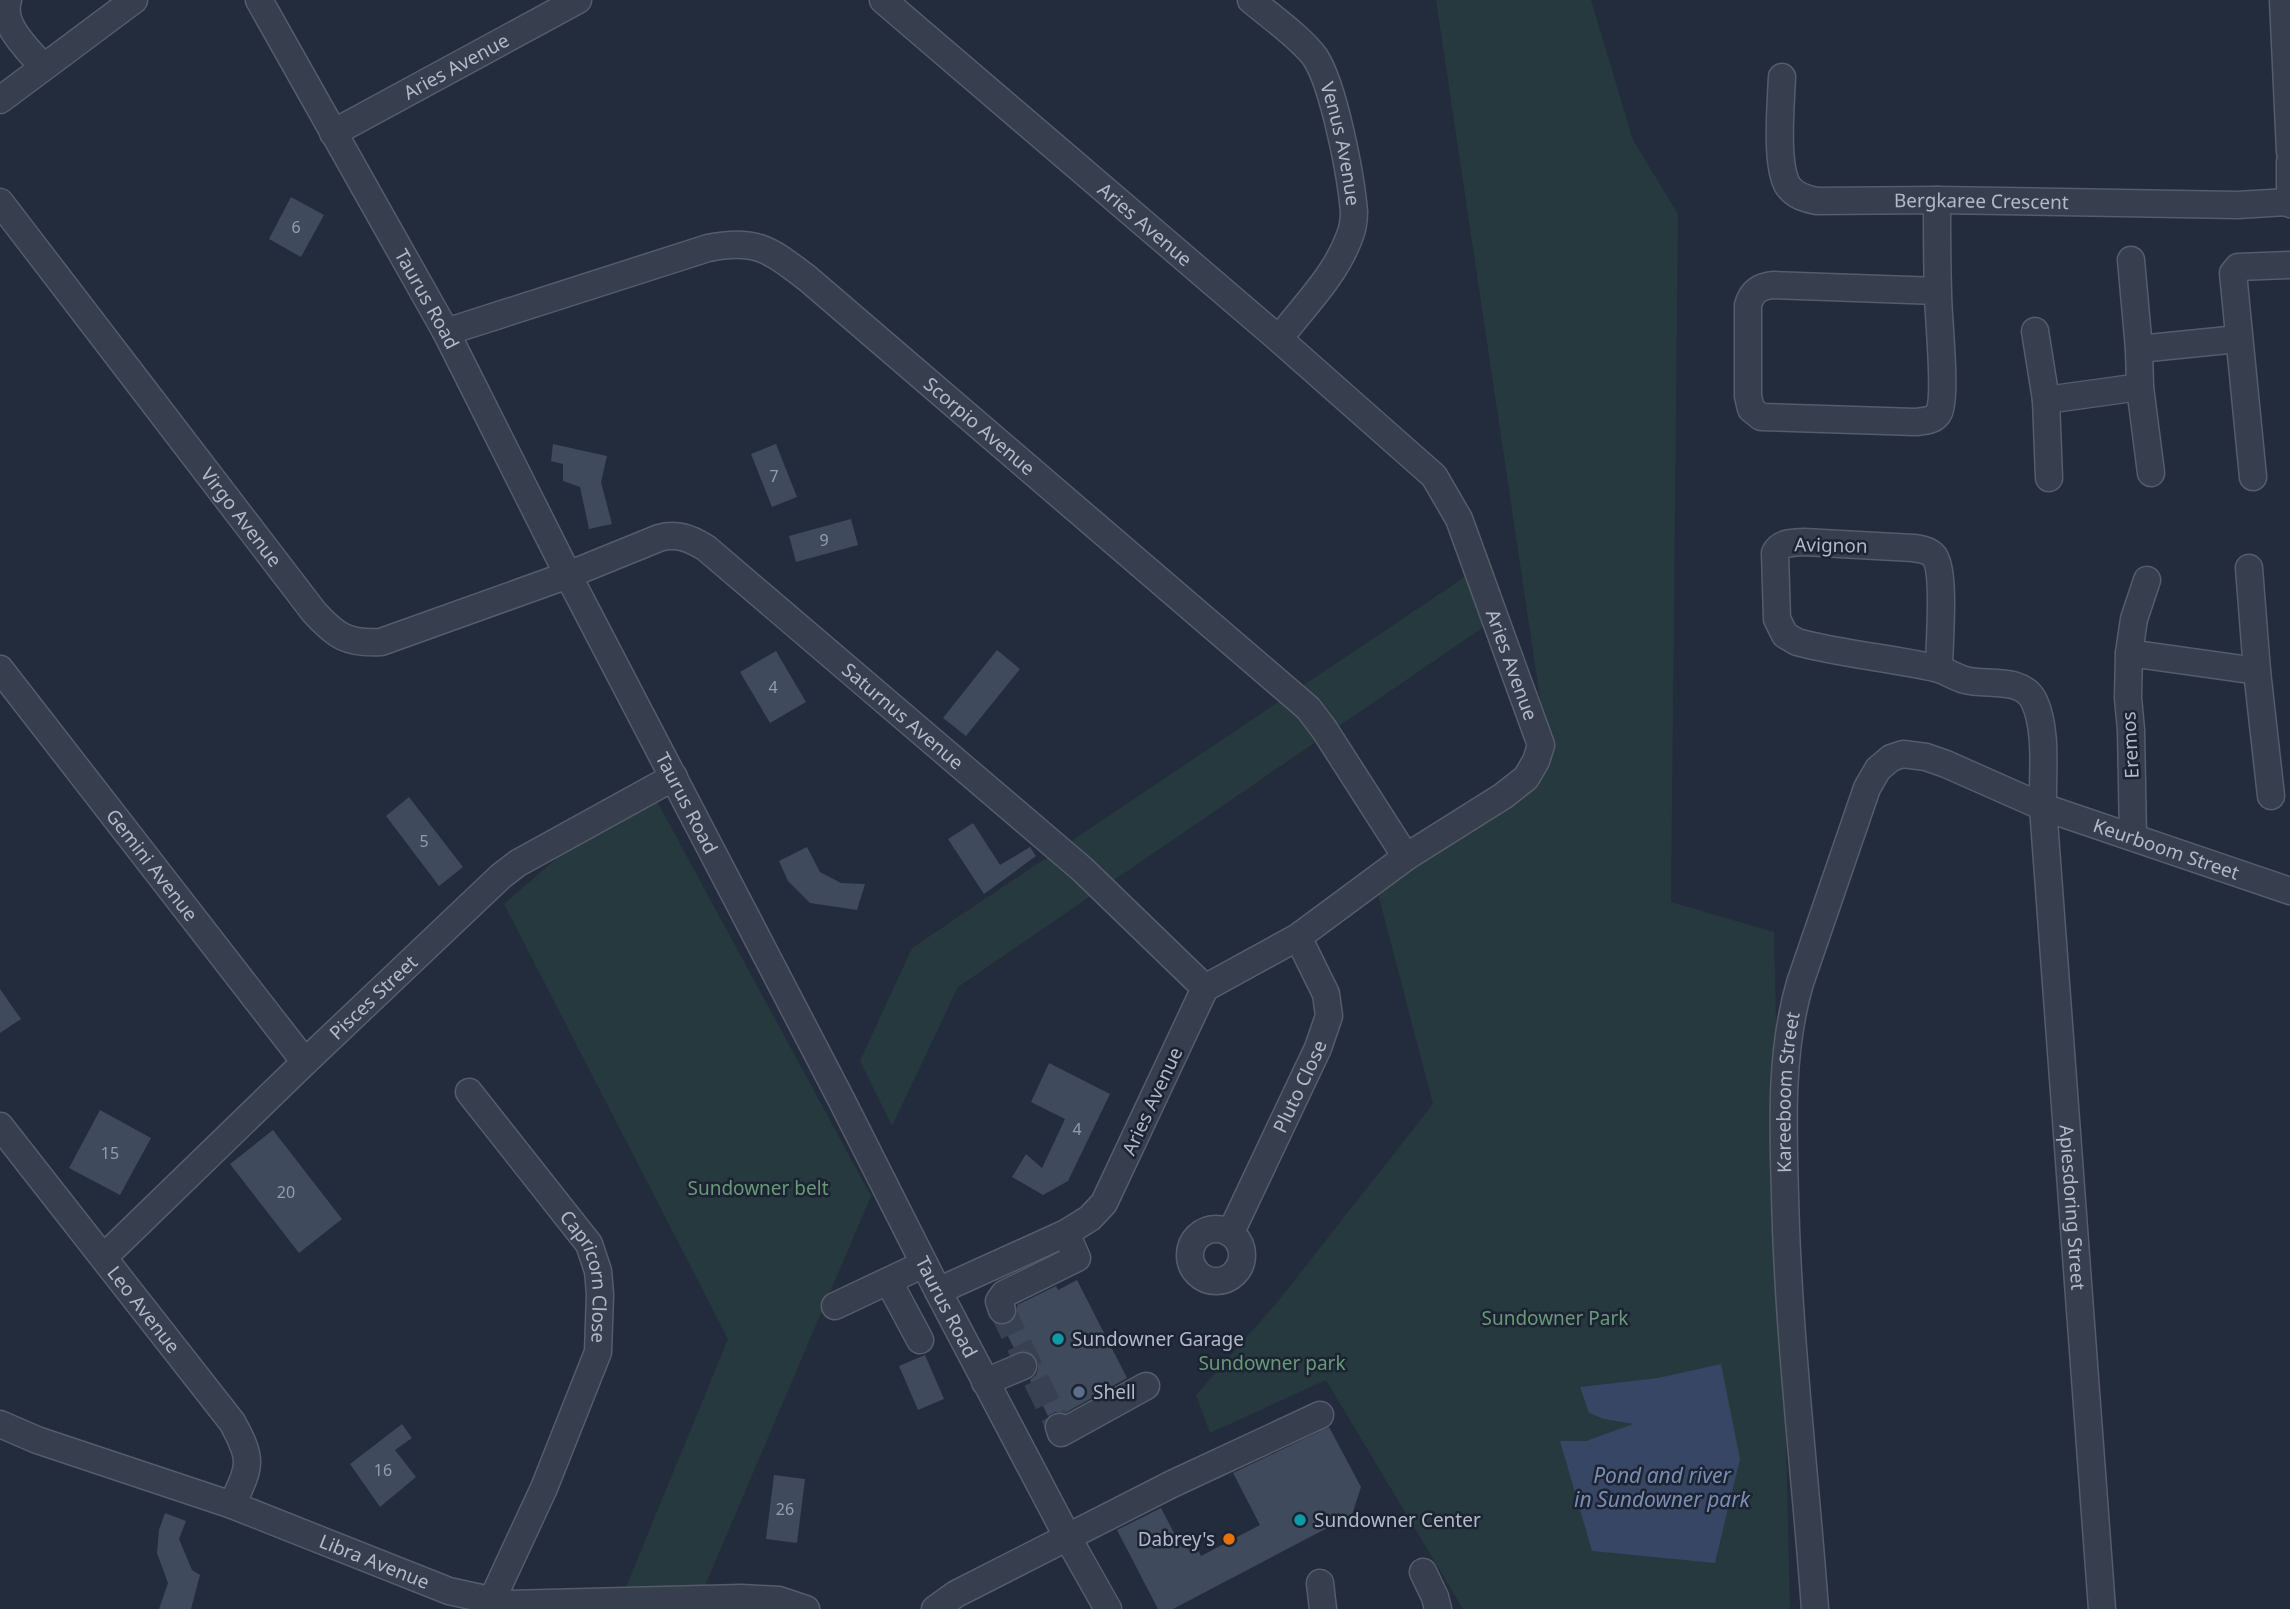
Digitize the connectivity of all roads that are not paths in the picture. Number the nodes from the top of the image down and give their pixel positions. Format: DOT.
graph roads {
  1 [pos="8,0"];
  2 [pos="134,0"];
  3 [pos="259,0"];
  4 [pos="578,0"];
  5 [pos="883,0"];
  6 [pos="1251,0"];
  7 [pos="2283,0"];
  8 [pos="43,67"];
  9 [pos="1782,76"];
  10 [pos="0,100"];
  11 [pos="2289,119"];
  12 [pos="333,133"];
  13 [pos="2290,152"];
  14 [pos="2290,162"];
  15 [pos="1937,200"];
  16 [pos="0,202"];
  17 [pos="2289,203"];
  18 [pos="2132,260"];
  19 [pos="2290,265"];
  20 [pos="1938,291"];
  21 [pos="2035,331"];
  22 [pos="446,332"];
  23 [pos="1279,339"];
  24 [pos="2238,339"];
  25 [pos="2139,349"];
  26 [pos="2140,387"];
  27 [pos="2046,400"];
  28 [pos="2151,473"];
  29 [pos="2253,477"];
  30 [pos="2049,478"];
  31 [pos="2249,568"];
  32 [pos="568,575"];
  33 [pos="2147,580"];
  34 [pos="2129,653"];
  35 [pos="0,669"];
  36 [pos="1939,669"];
  37 [pos="2257,671"];
  38 [pos="674,777"];
  39 [pos="2271,796"];
  40 [pos="2043,807"];
  41 [pos="2133,837"];
  42 [pos="1406,857"];
  43 [pos="2290,891"];
  44 [pos="1298,937"];
  45 [pos="1205,988"];
  46 [pos="305,1062"];
  47 [pos="469,1092"];
  48 [pos="0,1126"];
  49 [pos="1231,1232"];
  50 [pos="1066,1233"];
  51 [pos="104,1257"];
  52 [pos="924,1265"];
  53 [pos="889,1282"];
  54 [pos="938,1291"];
  55 [pos="835,1306"];
  56 [pos="1002,1310"];
  57 [pos="920,1340"];
  58 [pos="1023,1366"];
  59 [pos="985,1382"];
  60 [pos="1146,1386"];
  61 [pos="1320,1415"];
  62 [pos="0,1424"];
  63 [pos="1024,1454"];
  64 [pos="232,1505"];
  65 [pos="1068,1538"];
  66 [pos="1423,1572"];
  67 [pos="492,1600"];
  68 [pos="806,1609"];
  69 [pos="935,1609"];
  70 [pos="1108,1609"];
  71 [pos="1437,1609"];
  72 [pos="1815,1609"];
  73 [pos="2102,1609"];
  1 -- 8 [label="street"];
  2 -- 8 [label="street"];
  3 -- 12 [label="street, Taurus Road"];
  4 -- 12 [label="street, Aries Avenue"];
  5 -- 23 [label="street, Aries Avenue"];
  6 -- 23 [label="street, Venus Avenue"];
  7 -- 11 [label="street"];
  8 -- 10 [label="street"];
  9 -- 15 [label="street, Bergkaree Crescent"];
  11 -- 13 [label="street"];
  12 -- 22 [label="street, Taurus Road"];
  14 -- 17 [label="street"];
  15 -- 17 [label="street, Bergkaree Crescent"];
  15 -- 20 [label="street"];
  16 -- 32 [label="street, Virgo Avenue"];
  18 -- 25 [label="street"];
  19 -- 24 [label="street"];
  20 -- 20 [label="street"];
  21 -- 27 [label="street"];
  22 -- 32 [label="street, Taurus Road"];
  22 -- 42 [label="street, Scorpio Avenue"];
  23 -- 42 [label="street, Aries Avenue"];
  24 -- 25 [label="street"];
  24 -- 29 [label="street"];
  25 -- 26 [label="street"];
  26 -- 27 [label="street"];
  26 -- 28 [label="street"];
  27 -- 30 [label="street"];
  31 -- 37 [label="street"];
  32 -- 38 [label="street, Taurus Road"];
  32 -- 45 [label="street, Saturnus Avenue"];
  33 -- 34 [label="street, Eremos"];
  34 -- 37 [label="street"];
  34 -- 41 [label="street, Eremos"];
  35 -- 46 [label="street, Gemini Avenue"];
  36 -- 36 [label="street, Avignon"];
  36 -- 40 [label="street, Avignon"];
  37 -- 39 [label="street"];
  38 -- 46 [label="street, Pisces Street"];
  38 -- 52 [label="street, Taurus Road"];
  40 -- 41 [label="street, Keurboom Street"];
  40 -- 72 [label="street, Kareeboom Street"];
  40 -- 73 [label="street, Apiesdoring Street"];
  41 -- 43 [label="street, Keurboom Street"];
  42 -- 44 [label="street, Aries Avenue"];
  44 -- 45 [label="street, Aries Avenue"];
  44 -- 49 [label="street, Pluto Close"];
  45 -- 50 [label="street, Aries Avenue"];
  46 -- 51 [label="street, Pisces Street"];
  47 -- 67 [label="street, Capricorn Close"];
  48 -- 51 [label="street, Leo Avenue"];
  50 -- 54 [label="street, Aries Avenue"];
  50 -- 56 [label="street"];
  51 -- 64 [label="street, Leo Avenue"];
  52 -- 53 [label="street"];
  52 -- 54 [label="street, Taurus Road"];
  53 -- 55 [label="street"];
  53 -- 57 [label="street"];
  54 -- 59 [label="street, Taurus Road"];
  58 -- 59 [label="street"];
  59 -- 63 [label="street, Taurus Road"];
  60 -- 63 [label="street"];
  61 -- 65 [label="street"];
  62 -- 64 [label="street, Libra Avenue"];
  63 -- 65 [label="street, Taurus Road"];
  64 -- 67 [label="street, Libra Avenue"];
  65 -- 69 [label="street"];
  65 -- 70 [label="street, Taurus Road"];
  66 -- 71 [label="street"];
  67 -- 68 [label="street, Libra Avenue"];
}
